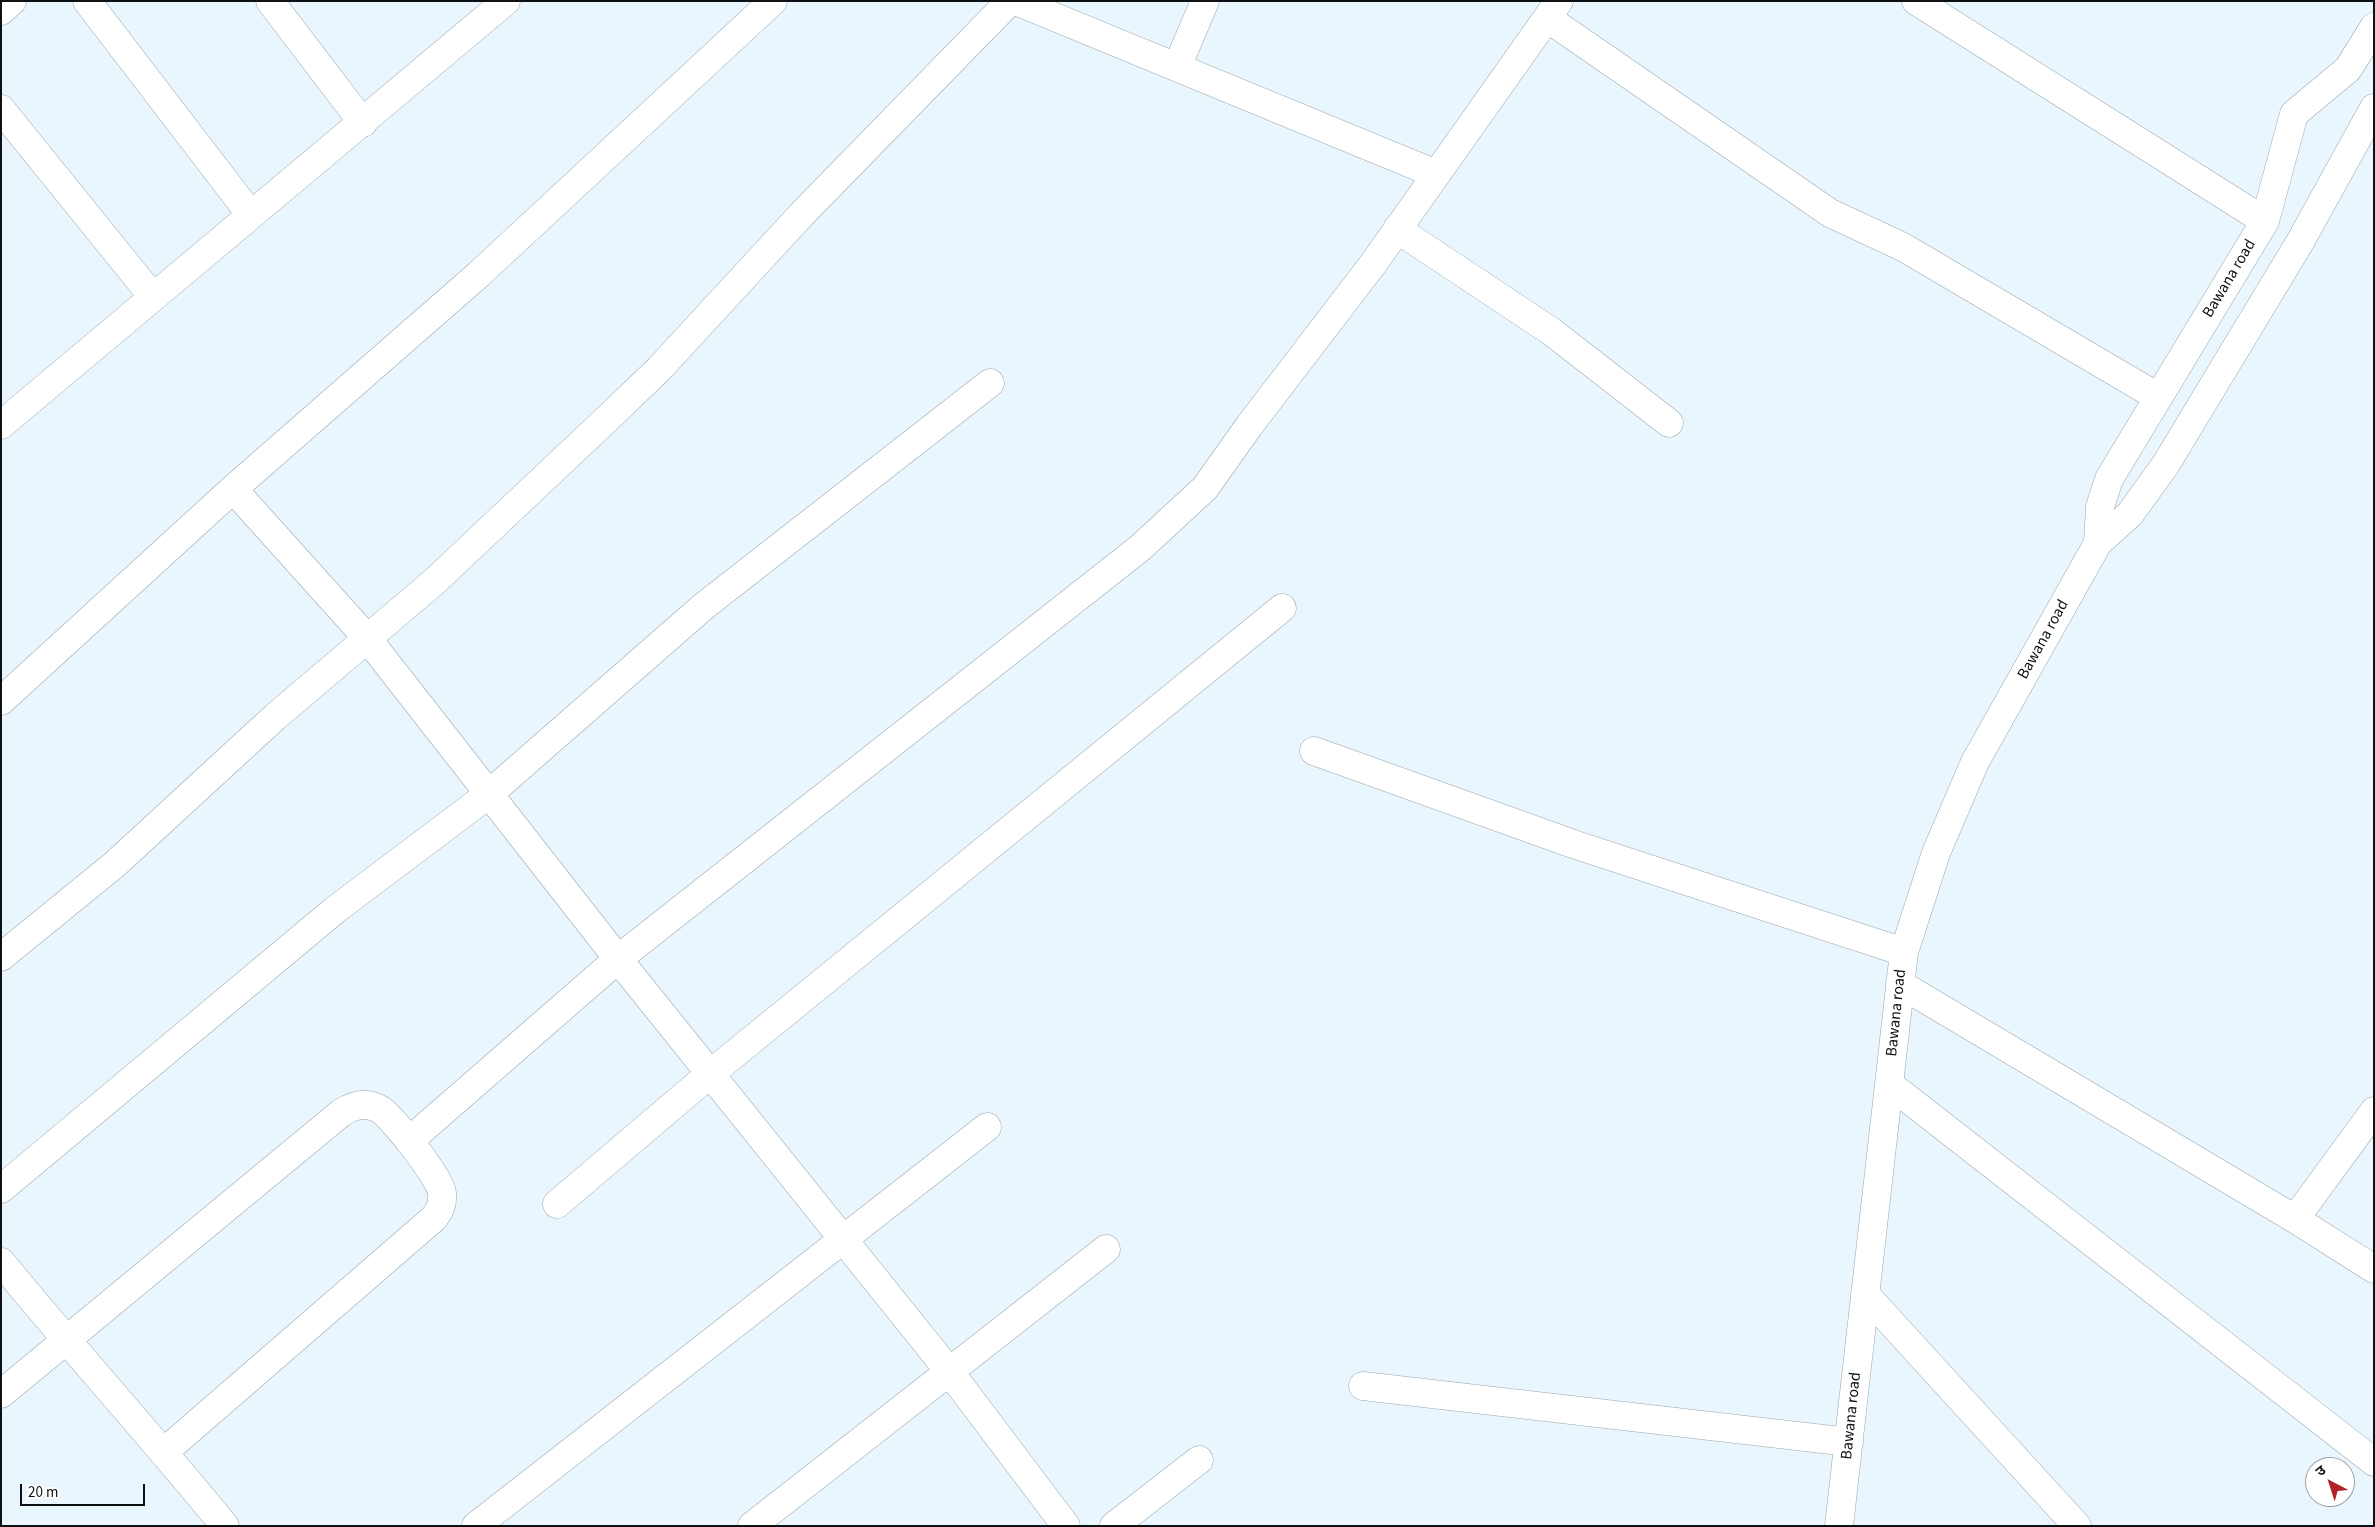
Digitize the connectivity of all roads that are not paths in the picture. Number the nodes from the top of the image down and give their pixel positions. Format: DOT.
graph roads {
  1 [pos="12,1"];
  2 [pos="87,1"];
  3 [pos="270,1"];
  4 [pos="506,1"];
  5 [pos="773,1"];
  6 [pos="1010,1"];
  7 [pos="1016,1"];
  8 [pos="1204,1"];
  9 [pos="1916,1"];
  10 [pos="1553,9"];
  11 [pos="1,11"];
  12 [pos="2374,27"];
  13 [pos="1177,67"];
  14 [pos="2374,108"];
  15 [pos="1,109"];
  16 [pos="363,123"];
  17 [pos="1436,174"];
  18 [pos="251,215"];
  19 [pos="2264,222"];
  20 [pos="1397,229"];
  21 [pos="153,297"];
  22 [pos="990,382"];
  23 [pos="2158,397"];
  24 [pos="1669,423"];
  25 [pos="1,425"];
  26 [pos="233,489"];
  27 [pos="2098,543"];
  28 [pos="1282,608"];
  29 [pos="367,638"];
  30 [pos="1,701"];
  31 [pos="1314,751"];
  32 [pos="489,794"];
  33 [pos="1904,952"];
  34 [pos="1,957"];
  35 [pos="618,959"];
  36 [pos="1900,984"];
  37 [pos="710,1074"];
  38 [pos="1889,1084"];
  39 [pos="2374,1111"];
  40 [pos="987,1127"];
  41 [pos="409,1141"];
  42 [pos="1,1188"];
  43 [pos="557,1204"];
  44 [pos="2295,1219"];
  45 [pos="842,1240"];
  46 [pos="1106,1248"];
  47 [pos="1,1262"];
  48 [pos="2374,1269"];
  49 [pos="1865,1294"];
  50 [pos="66,1340"];
  51 [pos="949,1371"];
  52 [pos="1363,1386"];
  53 [pos="1,1394"];
  54 [pos="1848,1442"];
  55 [pos="164,1452"];
  56 [pos="1199,1460"];
  57 [pos="2374,1462"];
  58 [pos="225,1526"];
  59 [pos="476,1526"];
  60 [pos="752,1526"];
  61 [pos="1066,1526"];
  62 [pos="1114,1526"];
  63 [pos="1839,1526"];
  64 [pos="2077,1526"];
  1 -- 11 [label="street"];
  2 -- 18 [label="street"];
  3 -- 16 [label="street"];
  4 -- 16 [label="street"];
  5 -- 26 [label="street"];
  6 -- 29 [label="street"];
  7 -- 13 [label="street"];
  8 -- 13 [label="street"];
  9 -- 19 [label="street"];
  10 -- 17 [label="street"];
  10 -- 23 [label="street"];
  12 -- 19 [label="street, Bawana road"];
  13 -- 17 [label="street"];
  14 -- 27 [label="street, Bawana road"];
  15 -- 21 [label="street"];
  16 -- 18 [label="street"];
  17 -- 20 [label="street"];
  18 -- 21 [label="street"];
  19 -- 23 [label="street, Bawana road"];
  20 -- 24 [label="street"];
  20 -- 35 [label="street"];
  21 -- 25 [label="street"];
  22 -- 32 [label="street"];
  23 -- 27 [label="street, Bawana road"];
  26 -- 29 [label="street"];
  26 -- 30 [label="street"];
  27 -- 33 [label="street, Bawana road"];
  28 -- 37 [label="street"];
  29 -- 32 [label="street"];
  29 -- 34 [label="street"];
  31 -- 33 [label="street"];
  32 -- 35 [label="street"];
  32 -- 42 [label="street"];
  33 -- 36 [label="street, Bawana road"];
  35 -- 37 [label="street"];
  35 -- 41 [label="street"];
  36 -- 38 [label="street, Bawana road"];
  36 -- 44 [label="street"];
  37 -- 43 [label="street"];
  37 -- 45 [label="street"];
  38 -- 49 [label="street, Bawana road"];
  38 -- 57 [label="street"];
  39 -- 44 [label="street"];
  40 -- 45 [label="street"];
  41 -- 50 [label="street"];
  41 -- 55 [label="street"];
  44 -- 48 [label="street"];
  45 -- 51 [label="street"];
  45 -- 59 [label="street"];
  46 -- 51 [label="street"];
  47 -- 50 [label="street"];
  49 -- 54 [label="street, Bawana road"];
  49 -- 64 [label="street"];
  50 -- 53 [label="street"];
  50 -- 55 [label="street"];
  51 -- 60 [label="street"];
  51 -- 61 [label="street"];
  52 -- 54 [label="street"];
  54 -- 63 [label="street, Bawana road"];
  55 -- 58 [label="street"];
  56 -- 62 [label="street"];
}
